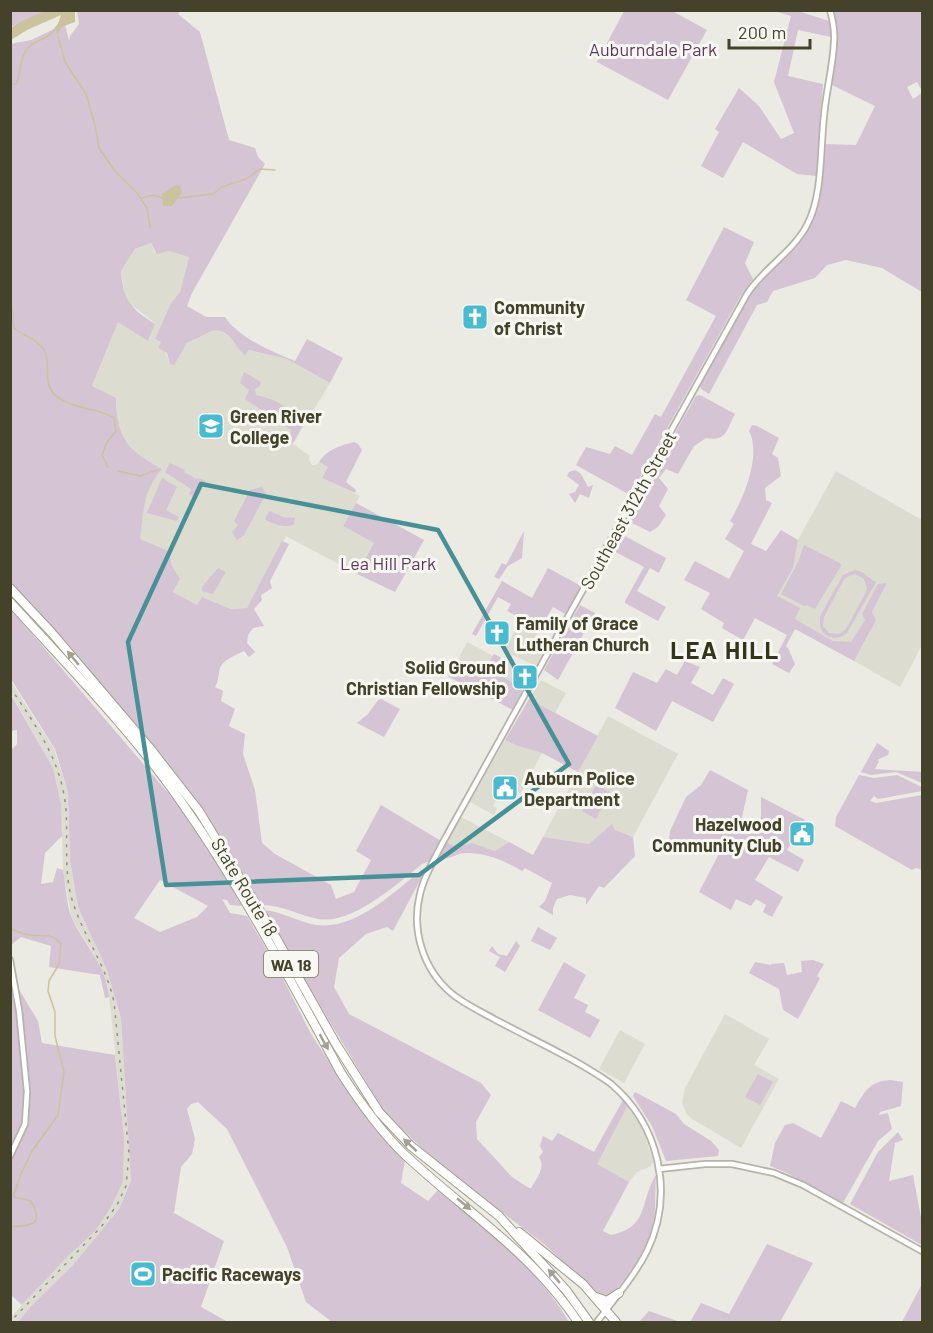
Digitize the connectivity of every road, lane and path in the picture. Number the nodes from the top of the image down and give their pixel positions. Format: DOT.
graph roads {
  1 [pos="830,10"];
  2 [pos="10,588"];
  3 [pos="10,602"];
  4 [pos="10,960"];
  5 [pos="10,1156"];
  6 [pos="658,1169"];
  7 [pos="498,1216"];
  8 [pos="922,1251"];
  9 [pos="619,1293"];
  10 [pos="595,1296"];
  11 [pos="605,1310"];
  12 [pos="597,1322"];
  13 [pos="578,1323"];
  14 [pos="589,1323"];
  15 [pos="616,1323"];
  1 -- 6 [label="main road, Southeast 312th Street"];
  7 -- 2 [label="highway, State Route 18 / WA 18, one-way"];
  3 -- 13 [label="highway, State Route 18 / WA 18, one-way"];
  4 -- 5 [label="main road"];
  6 -- 8 [label="main road"];
  6 -- 9 [label="main road"];
  7 -- 10 [label="highway"];
  14 -- 7 [label="highway, State Route 18 / WA 18, one-way"];
  9 -- 10 [label="highway"];
  9 -- 11 [label="main road"];
  10 -- 11 [label="highway"];
  11 -- 12 [label="main road"];
  11 -- 15 [label="highway"];
}
